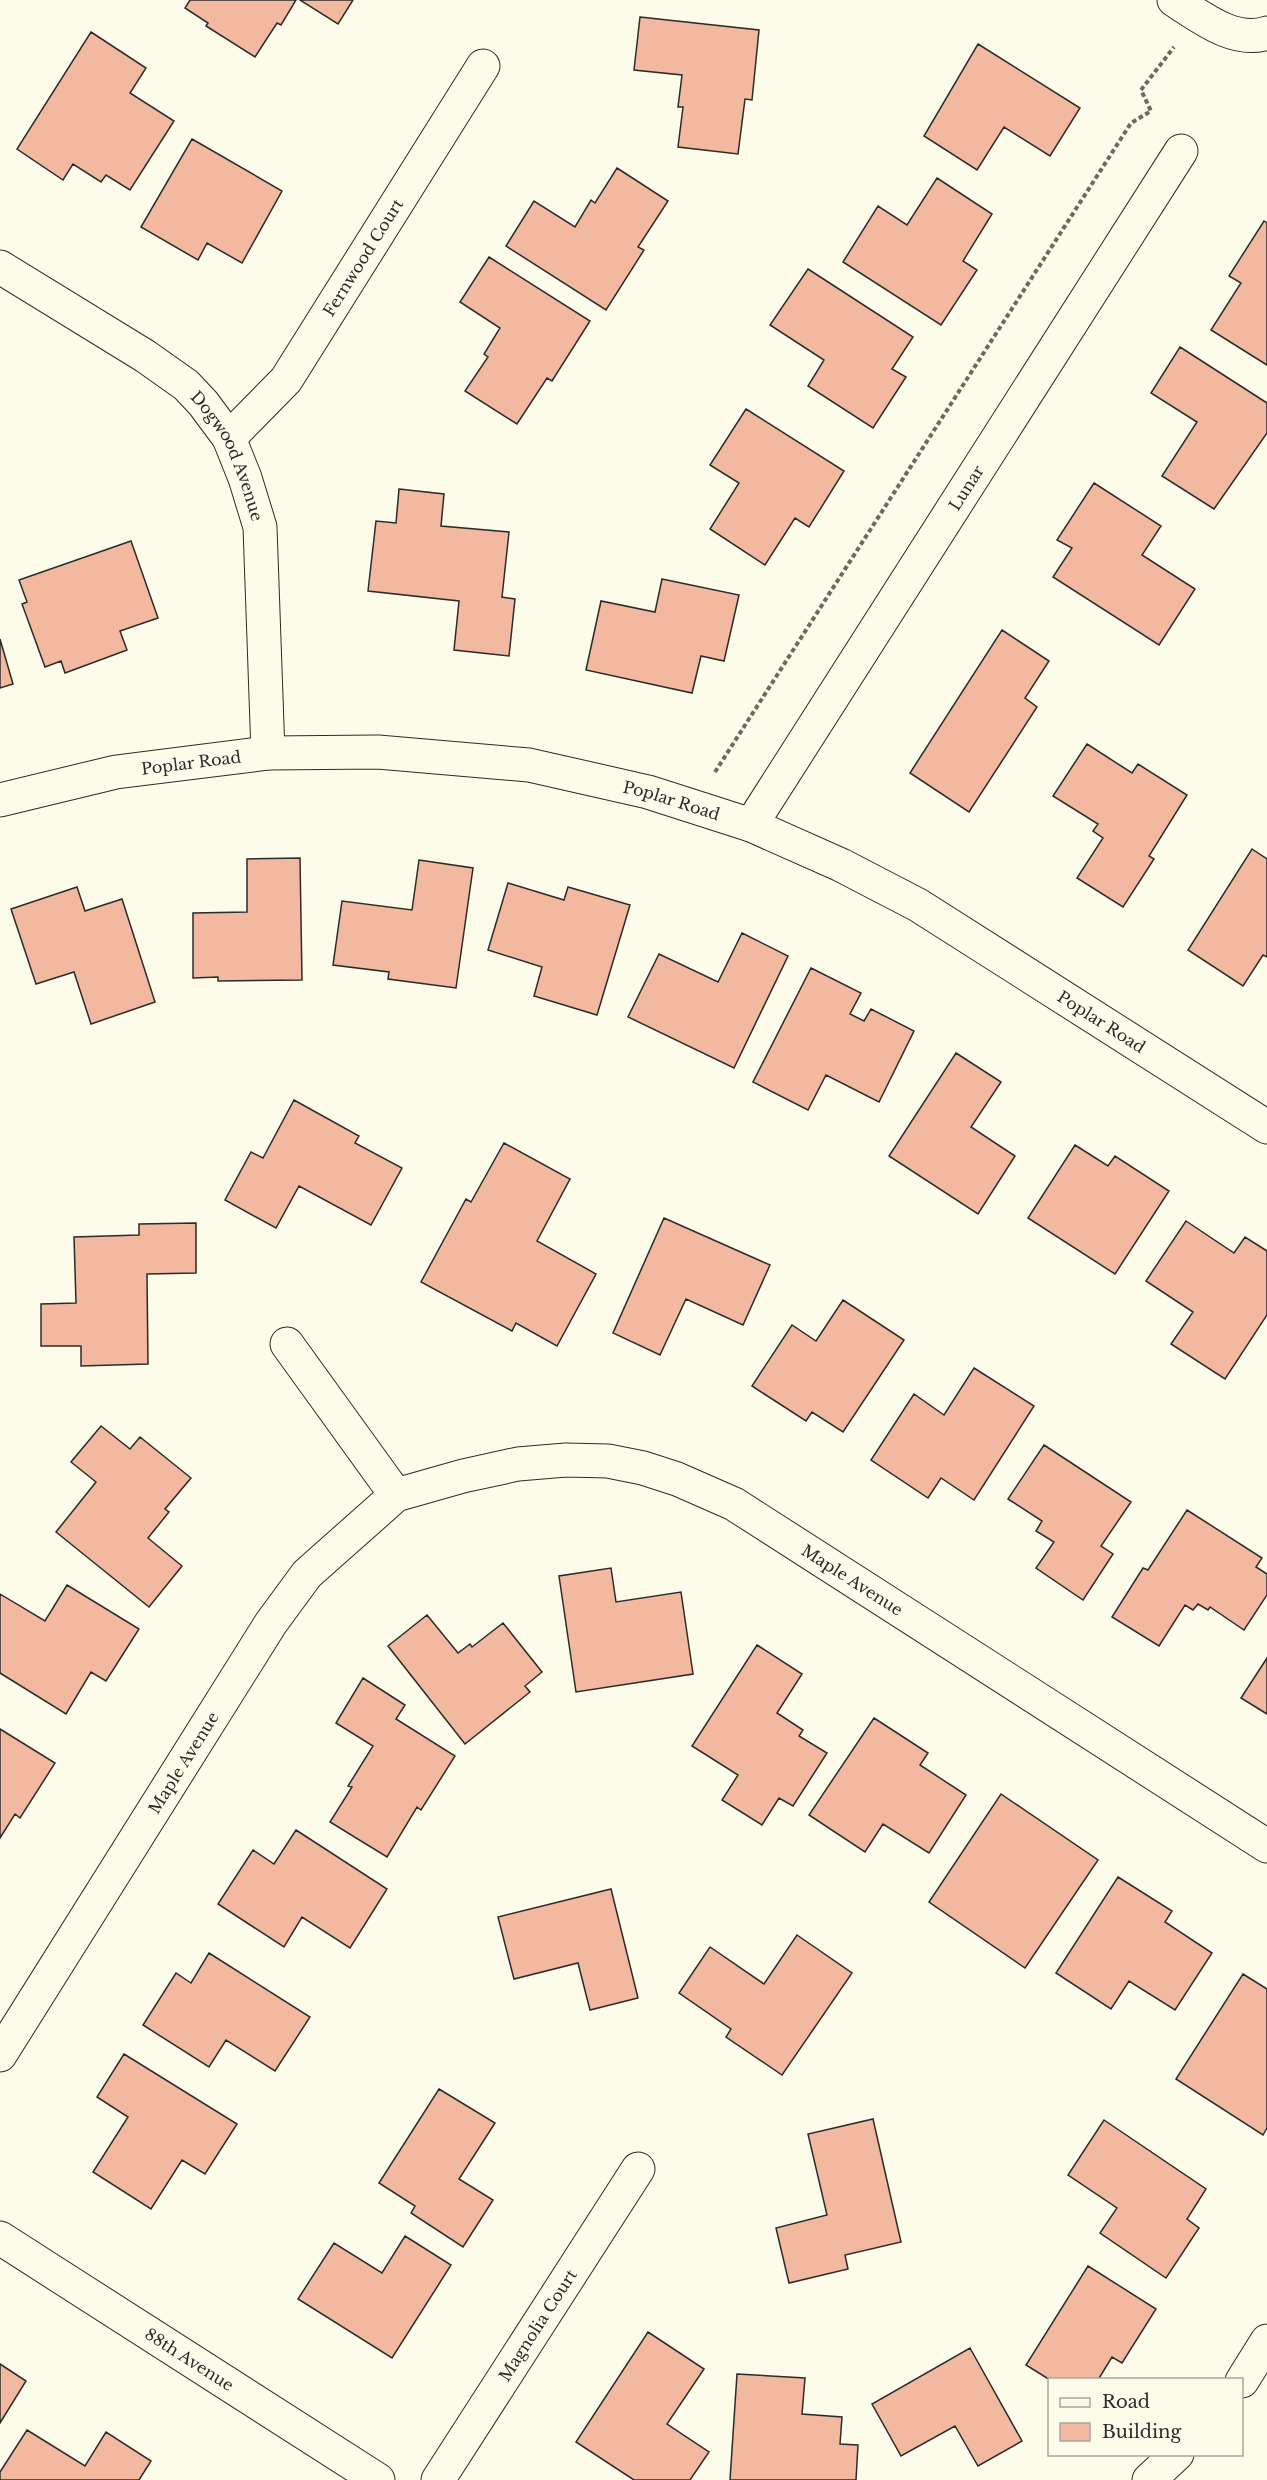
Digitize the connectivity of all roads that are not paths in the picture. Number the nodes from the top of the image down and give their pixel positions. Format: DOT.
graph roads {
  1 [pos="1186,8"];
  2 [pos="1267,33"];
  3 [pos="483,66"];
  4 [pos="1181,151"];
  5 [pos="0,267"];
  6 [pos="228,438"];
  7 [pos="268,753"];
  8 [pos="0,800"];
  9 [pos="751,825"];
  10 [pos="1267,1127"];
  11 [pos="287,1344"];
  12 [pos="396,1496"];
  13 [pos="1267,1846"];
  14 [pos="0,2055"];
  15 [pos="638,2169"];
  16 [pos="0,2238"];
  17 [pos="1267,2341"];
  18 [pos="1243,2379"];
  19 [pos="1175,2456"];
  20 [pos="378,2480"];
  21 [pos="438,2480"];
  22 [pos="1149,2480"];
  1 -- 2 [label="street"];
  3 -- 6 [label="street, Fernwood Court"];
  4 -- 9 [label="street, Lunar"];
  5 -- 6 [label="street, Dogwood Avenue"];
  6 -- 7 [label="street, Dogwood Avenue"];
  7 -- 8 [label="street, Poplar Road"];
  7 -- 9 [label="street, Poplar Road"];
  9 -- 10 [label="street, Poplar Road"];
  11 -- 12 [label="street"];
  12 -- 13 [label="street, Maple Avenue"];
  12 -- 14 [label="street, Maple Avenue"];
  15 -- 21 [label="street, Magnolia Court"];
  16 -- 20 [label="street, 88th Avenue"];
  17 -- 18 [label="street"];
  19 -- 22 [label="street"];
}
